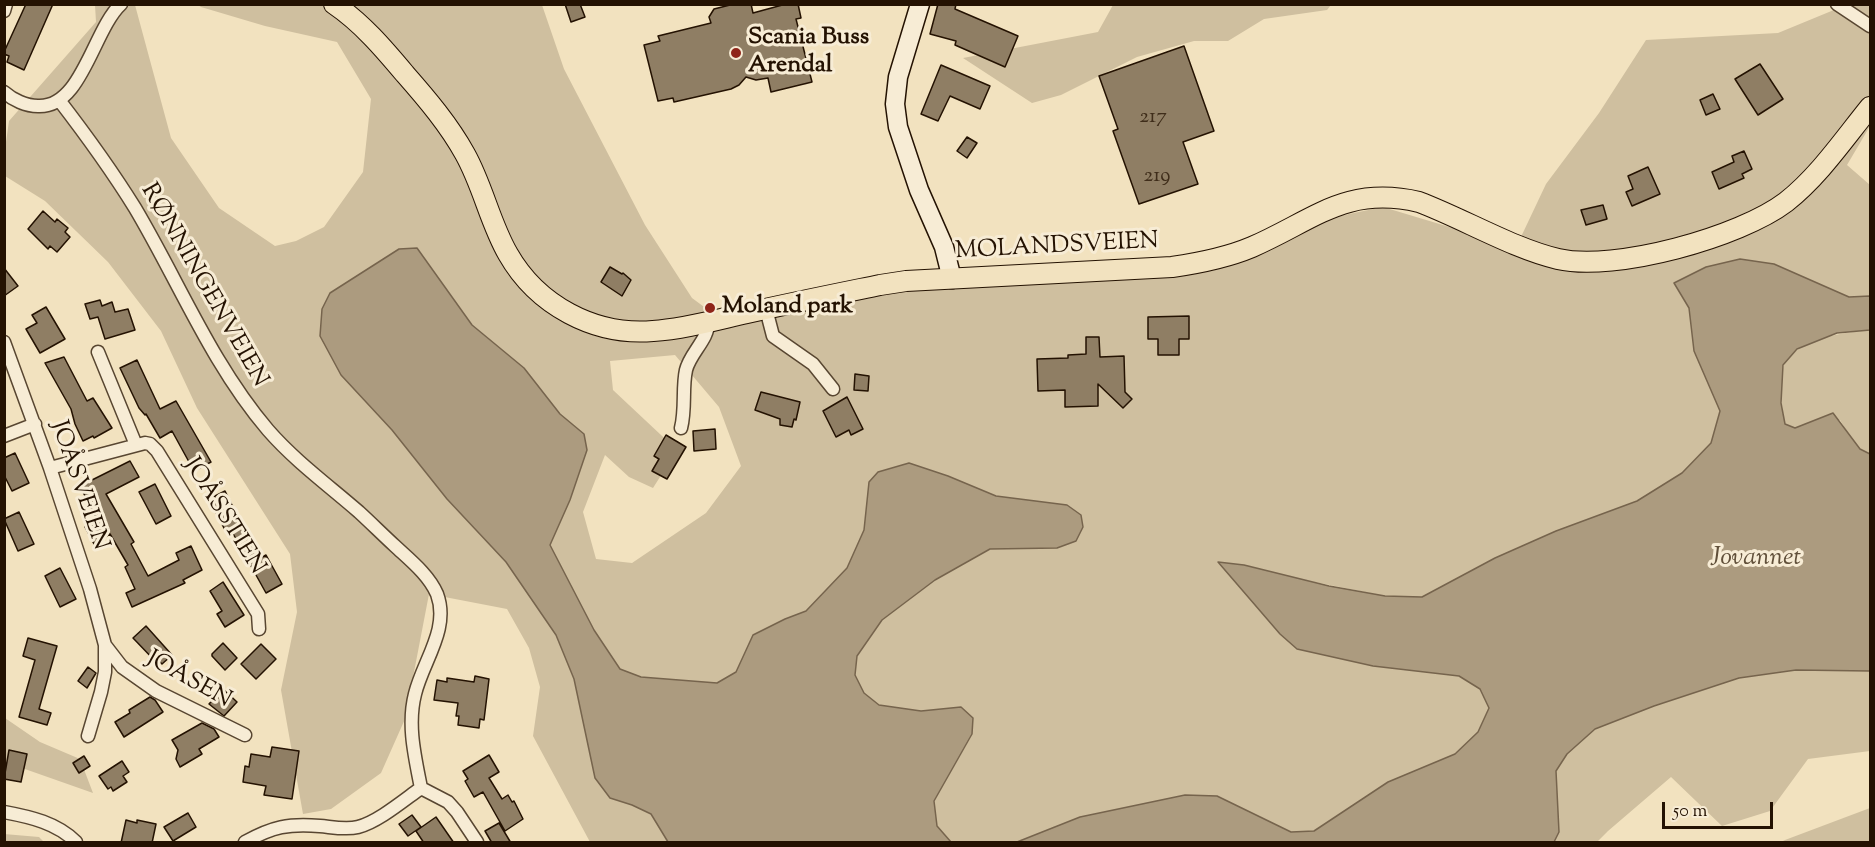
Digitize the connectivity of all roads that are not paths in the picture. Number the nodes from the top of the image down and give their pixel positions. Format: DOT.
graph roads {
  1 [pos="6,4"];
  2 [pos="121,4"];
  3 [pos="334,4"];
  4 [pos="920,4"];
  5 [pos="1837,4"];
  6 [pos="4,11"];
  7 [pos="1870,26"];
  8 [pos="4,92"];
  9 [pos="59,100"];
  10 [pos="1870,107"];
  11 [pos="952,279"];
  12 [pos="766,309"];
  13 [pos="708,322"];
  14 [pos="4,342"];
  15 [pos="98,352"];
  16 [pos="833,389"];
  17 [pos="35,424"];
  18 [pos="681,428"];
  19 [pos="4,436"];
  20 [pos="136,446"];
  21 [pos="50,468"];
  22 [pos="259,629"];
  23 [pos="105,645"];
  24 [pos="245,735"];
  25 [pos="88,736"];
  26 [pos="421,788"];
  27 [pos="4,812"];
  28 [pos="76,843"];
  29 [pos="245,843"];
  30 [pos="477,843"];
  1 -- 6 [label="street"];
  2 -- 9 [label="street"];
  3 -- 13 [label="main road, MOLANDSVEIEN"];
  4 -- 11 [label="street"];
  5 -- 7 [label="street"];
  8 -- 9 [label="street"];
  9 -- 26 [label="street, RØNNINGENVEIEN"];
  10 -- 11 [label="main road, MOLANDSVEIEN"];
  11 -- 12 [label="main road, MOLANDSVEIEN"];
  12 -- 13 [label="main road, MOLANDSVEIEN"];
  12 -- 16 [label="street"];
  13 -- 18 [label="street"];
  14 -- 17 [label="street, JOÅSVEIEN"];
  15 -- 20 [label="street"];
  17 -- 19 [label="street"];
  17 -- 21 [label="street, JOÅSVEIEN"];
  20 -- 21 [label="street"];
  20 -- 22 [label="street, JOÅSSTIEN"];
  21 -- 23 [label="street, JOÅSVEIEN"];
  23 -- 24 [label="street, JOÅSEN"];
  23 -- 25 [label="street, JOÅSEN"];
  26 -- 29 [label="street"];
  26 -- 30 [label="street"];
  27 -- 28 [label="street"];
}
